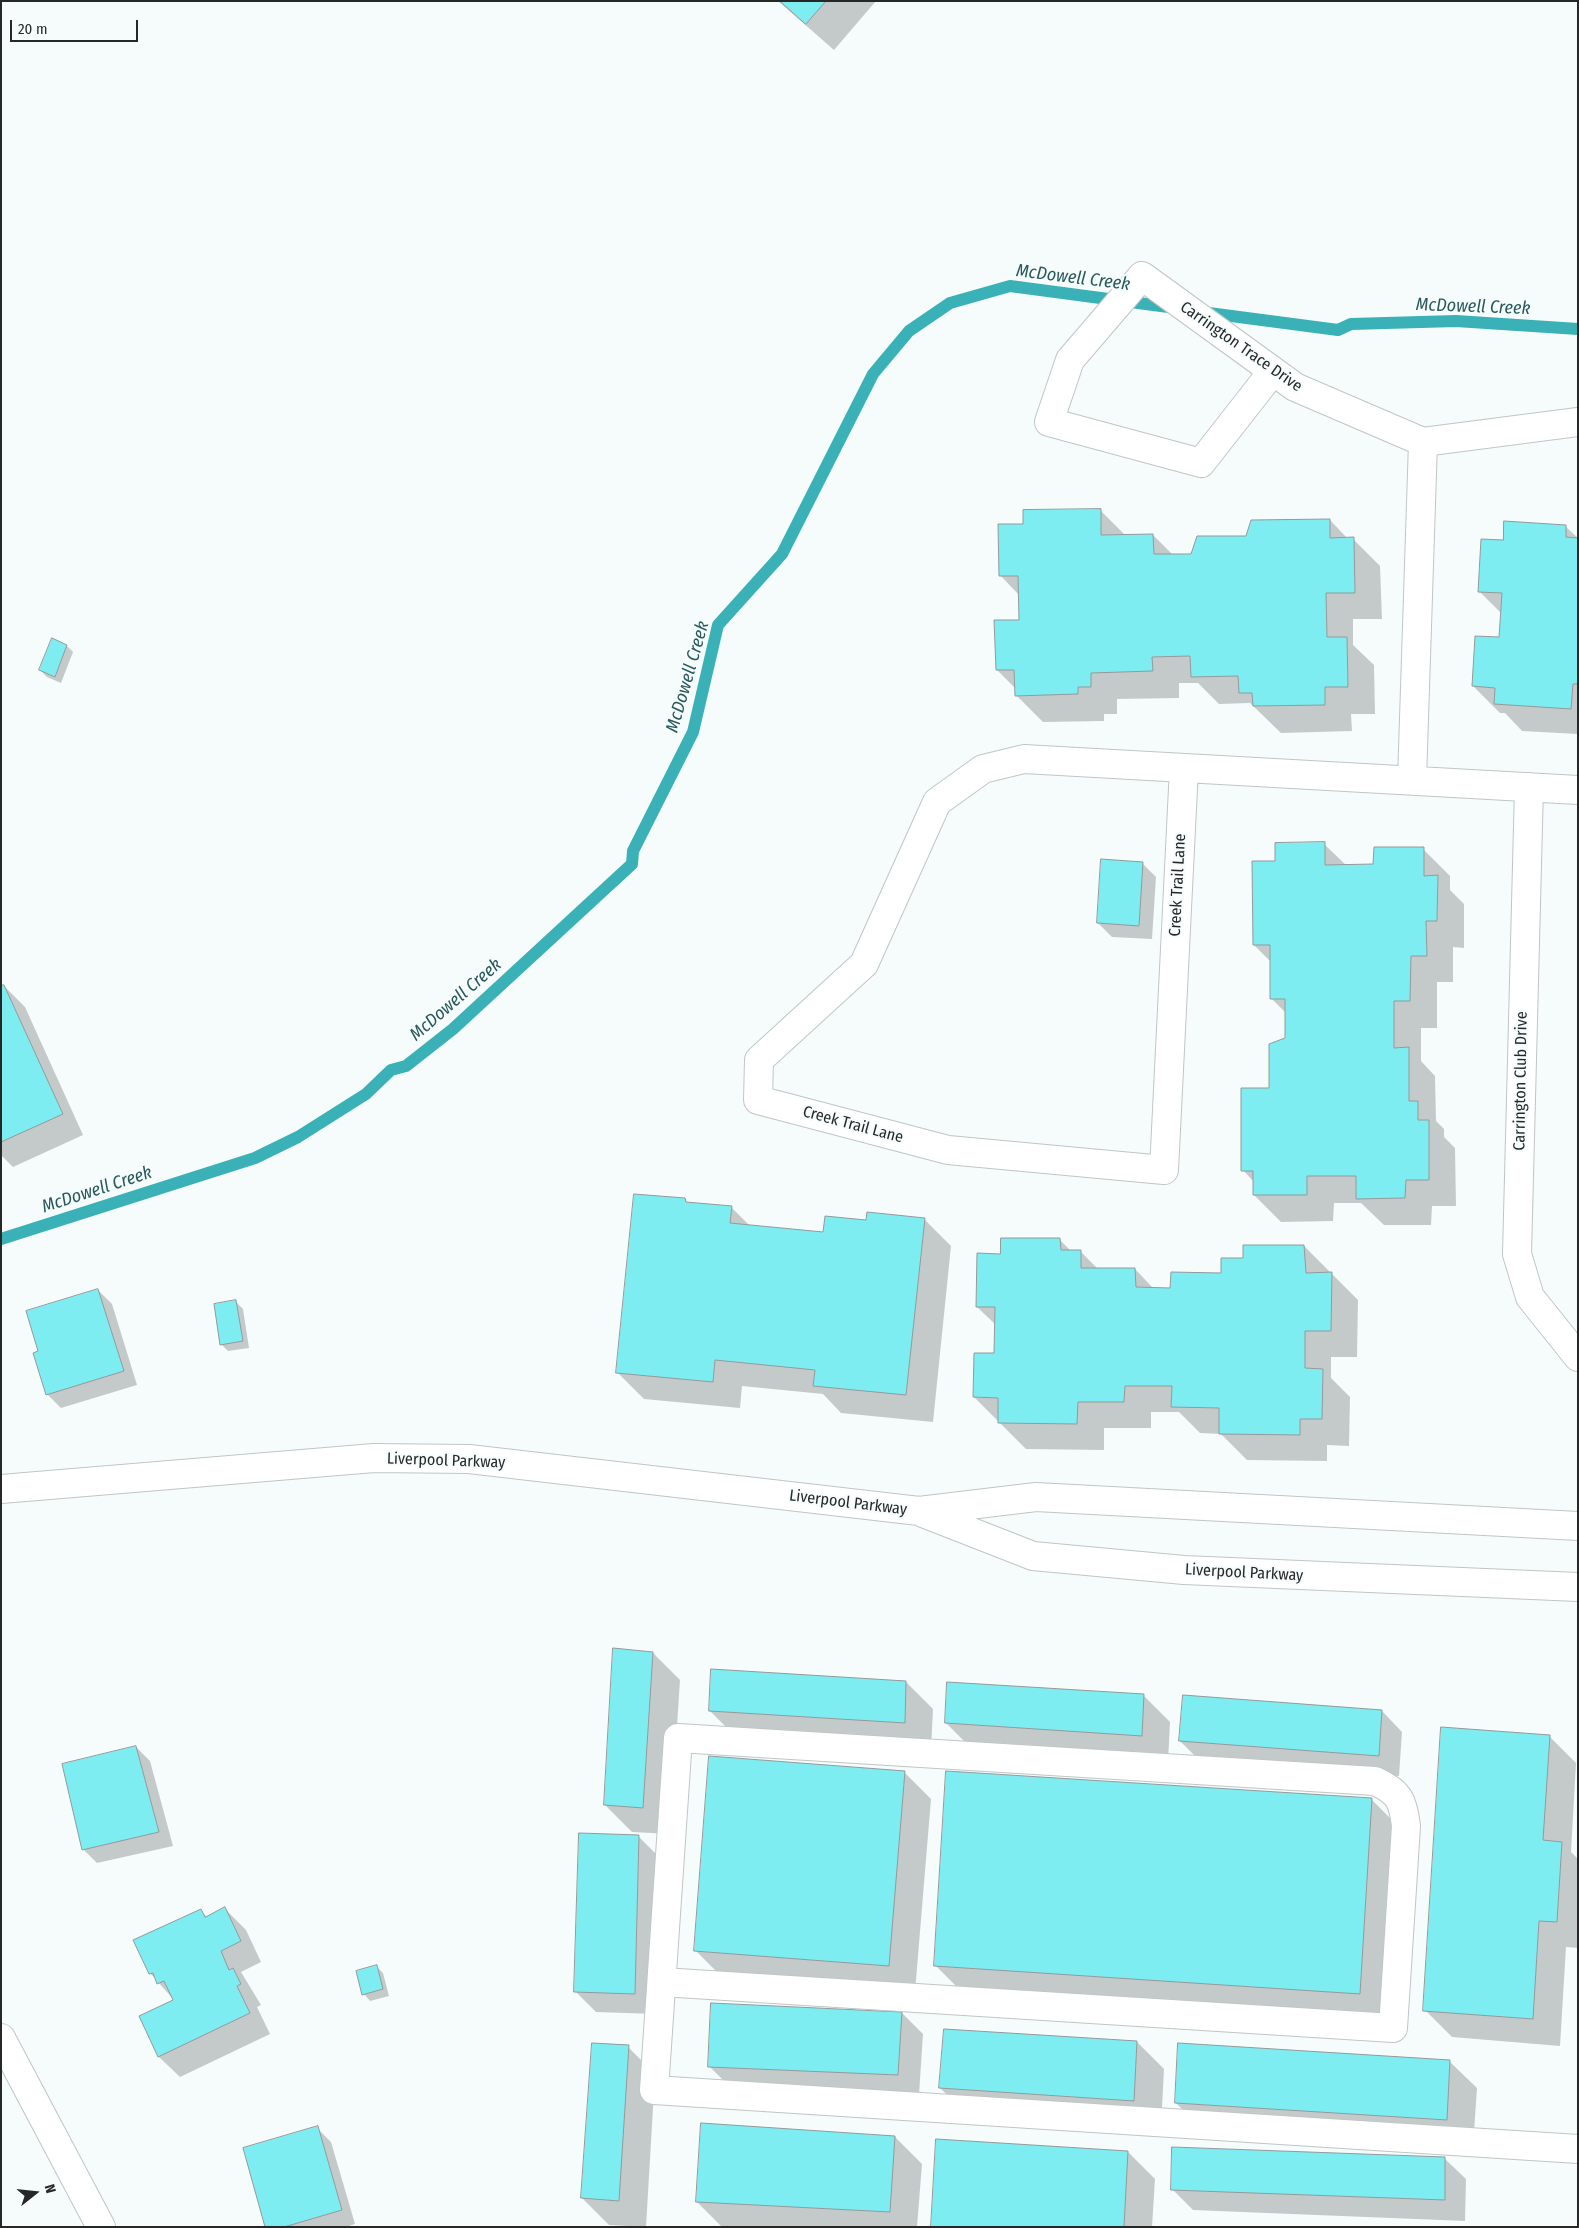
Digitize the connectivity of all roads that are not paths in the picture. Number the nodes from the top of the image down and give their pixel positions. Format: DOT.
graph roads {
  1 [pos="1273,371"];
  2 [pos="1578,422"];
  3 [pos="1423,442"];
  4 [pos="1184,768"];
  5 [pos="1412,780"];
  6 [pos="1529,787"];
  7 [pos="1578,790"];
  8 [pos="1578,1356"];
  9 [pos="1,1489"];
  10 [pos="919,1511"];
  11 [pos="1578,1526"];
  12 [pos="1578,1587"];
  13 [pos="662,1982"];
  14 [pos="1,2038"];
  15 [pos="1578,2149"];
  16 [pos="101,2227"];
  1 -- 1 [label="street, Carrington Trace Drive"];
  1 -- 3 [label="street, Carrington Trace Drive"];
  2 -- 3 [label="street"];
  3 -- 5 [label="street"];
  4 -- 4 [label="street, Creek Trail Lane"];
  4 -- 5 [label="street, Creek Trail Lane"];
  5 -- 6 [label="street, Creek Trail Lane"];
  6 -- 7 [label="street, Creek Trail Lane"];
  6 -- 8 [label="street, Carrington Club Drive"];
  9 -- 10 [label="street, Liverpool Parkway"];
  10 -- 11 [label="street, Liverpool Parkway"];
  10 -- 12 [label="street, Liverpool Parkway"];
  13 -- 13 [label="street"];
  13 -- 15 [label="street"];
  14 -- 16 [label="street"];
}
